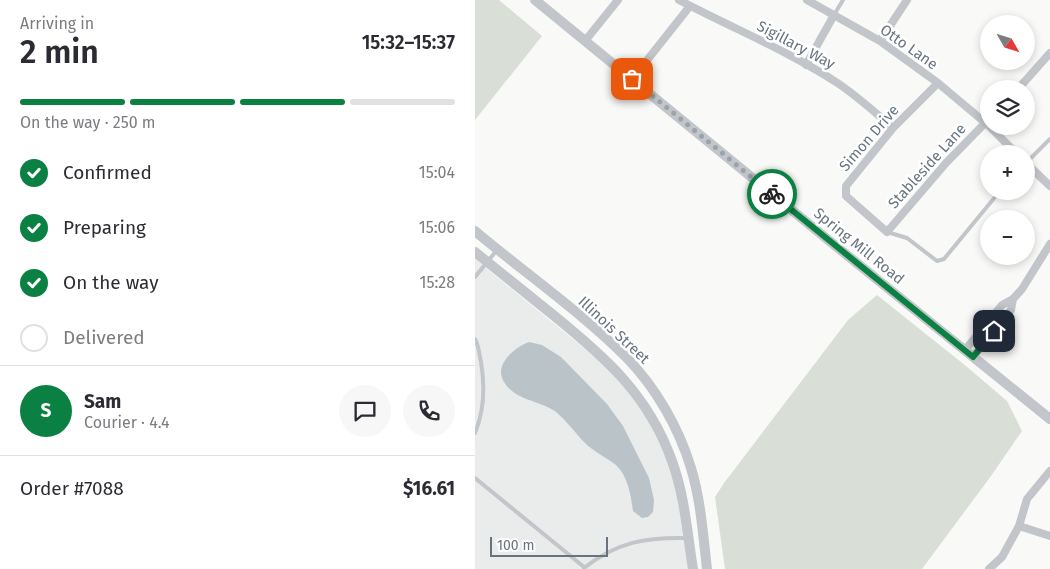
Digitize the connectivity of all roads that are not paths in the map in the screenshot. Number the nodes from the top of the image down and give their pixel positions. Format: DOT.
graph roads {
  1 [pos="535,0"];
  2 [pos="618,0"];
  3 [pos="679,0"];
  4 [pos="807,0"];
  5 [pos="843,0"];
  6 [pos="907,0"];
  7 [pos="690,6"];
  8 [pos="834,15"];
  9 [pos="585,41"];
  10 [pos="880,42"];
  11 [pos="1050,53"];
  12 [pos="648,59"];
  13 [pos="806,65"];
  14 [pos="1026,80"];
  15 [pos="938,83"];
  16 [pos="980,117"];
  17 [pos="893,128"];
  18 [pos="980,131"];
  19 [pos="999,135"];
  20 [pos="1050,139"];
  21 [pos="1009,145"];
  22 [pos="1035,154"];
  23 [pos="1035,172"];
  24 [pos="1050,186"];
  25 [pos="993,200"];
  26 [pos="887,232"];
  27 [pos="475,233"];
  28 [pos="1050,244"];
  29 [pos="498,250"];
  30 [pos="475,252"];
  31 [pos="488,262"];
  32 [pos="475,278"];
  33 [pos="475,339"];
  34 [pos="969,354"];
  35 [pos="1050,419"];
  36 [pos="475,432"];
  37 [pos="1050,471"];
  38 [pos="475,478"];
  39 [pos="1019,526"];
  40 [pos="1050,536"];
  41 [pos="689,538"];
  42 [pos="583,568"];
  43 [pos="693,569"];
  44 [pos="707,569"];
  45 [pos="989,569"];
  1 -- 9 [label="street, Spring Mill Road"];
  2 -- 9 [label="street"];
  3 -- 7 [label="street, Sigillary Way"];
  4 -- 8 [label="street, Otto Lane"];
  5 -- 8 [label="lane"];
  6 -- 10 [label="street"];
  7 -- 12 [label="street"];
  7 -- 13 [label="street, Sigillary Way"];
  8 -- 10 [label="street, Otto Lane"];
  8 -- 13 [label="street"];
  9 -- 34 [label="street, Spring Mill Road"];
  10 -- 15 [label="street, Otto Lane"];
  11 -- 14 [label="street"];
  13 -- 17 [label="street, Sigillary Way"];
  15 -- 16 [label="street, Otto Lane"];
  15 -- 17 [label="street, Simon Drive"];
  17 -- 26 [label="street, Simon Drive"];
  18 -- 26 [label="street, Stableside Lane"];
  19 -- 21 [label="street, Otto Lane"];
  20 -- 22 [label="lane"];
  23 -- 24 [label="street"];
  25 -- 26 [label="lane"];
  27 -- 29 [label="street, Illinois Street"];
  28 -- 34 [label="street"];
  29 -- 31 [label="lane"];
  29 -- 44 [label="street, Illinois Street"];
  30 -- 31 [label="street, Illinois Street"];
  31 -- 32 [label="lane"];
  31 -- 41 [label="street, Illinois Street"];
  33 -- 36 [label="lane"];
  34 -- 35 [label="street, Spring Mill Road"];
  37 -- 39 [label="street"];
  38 -- 42 [label="lane"];
  39 -- 40 [label="street"];
  39 -- 45 [label="street"];
  41 -- 42 [label="lane"];
  41 -- 43 [label="street, Illinois Street"];
}
